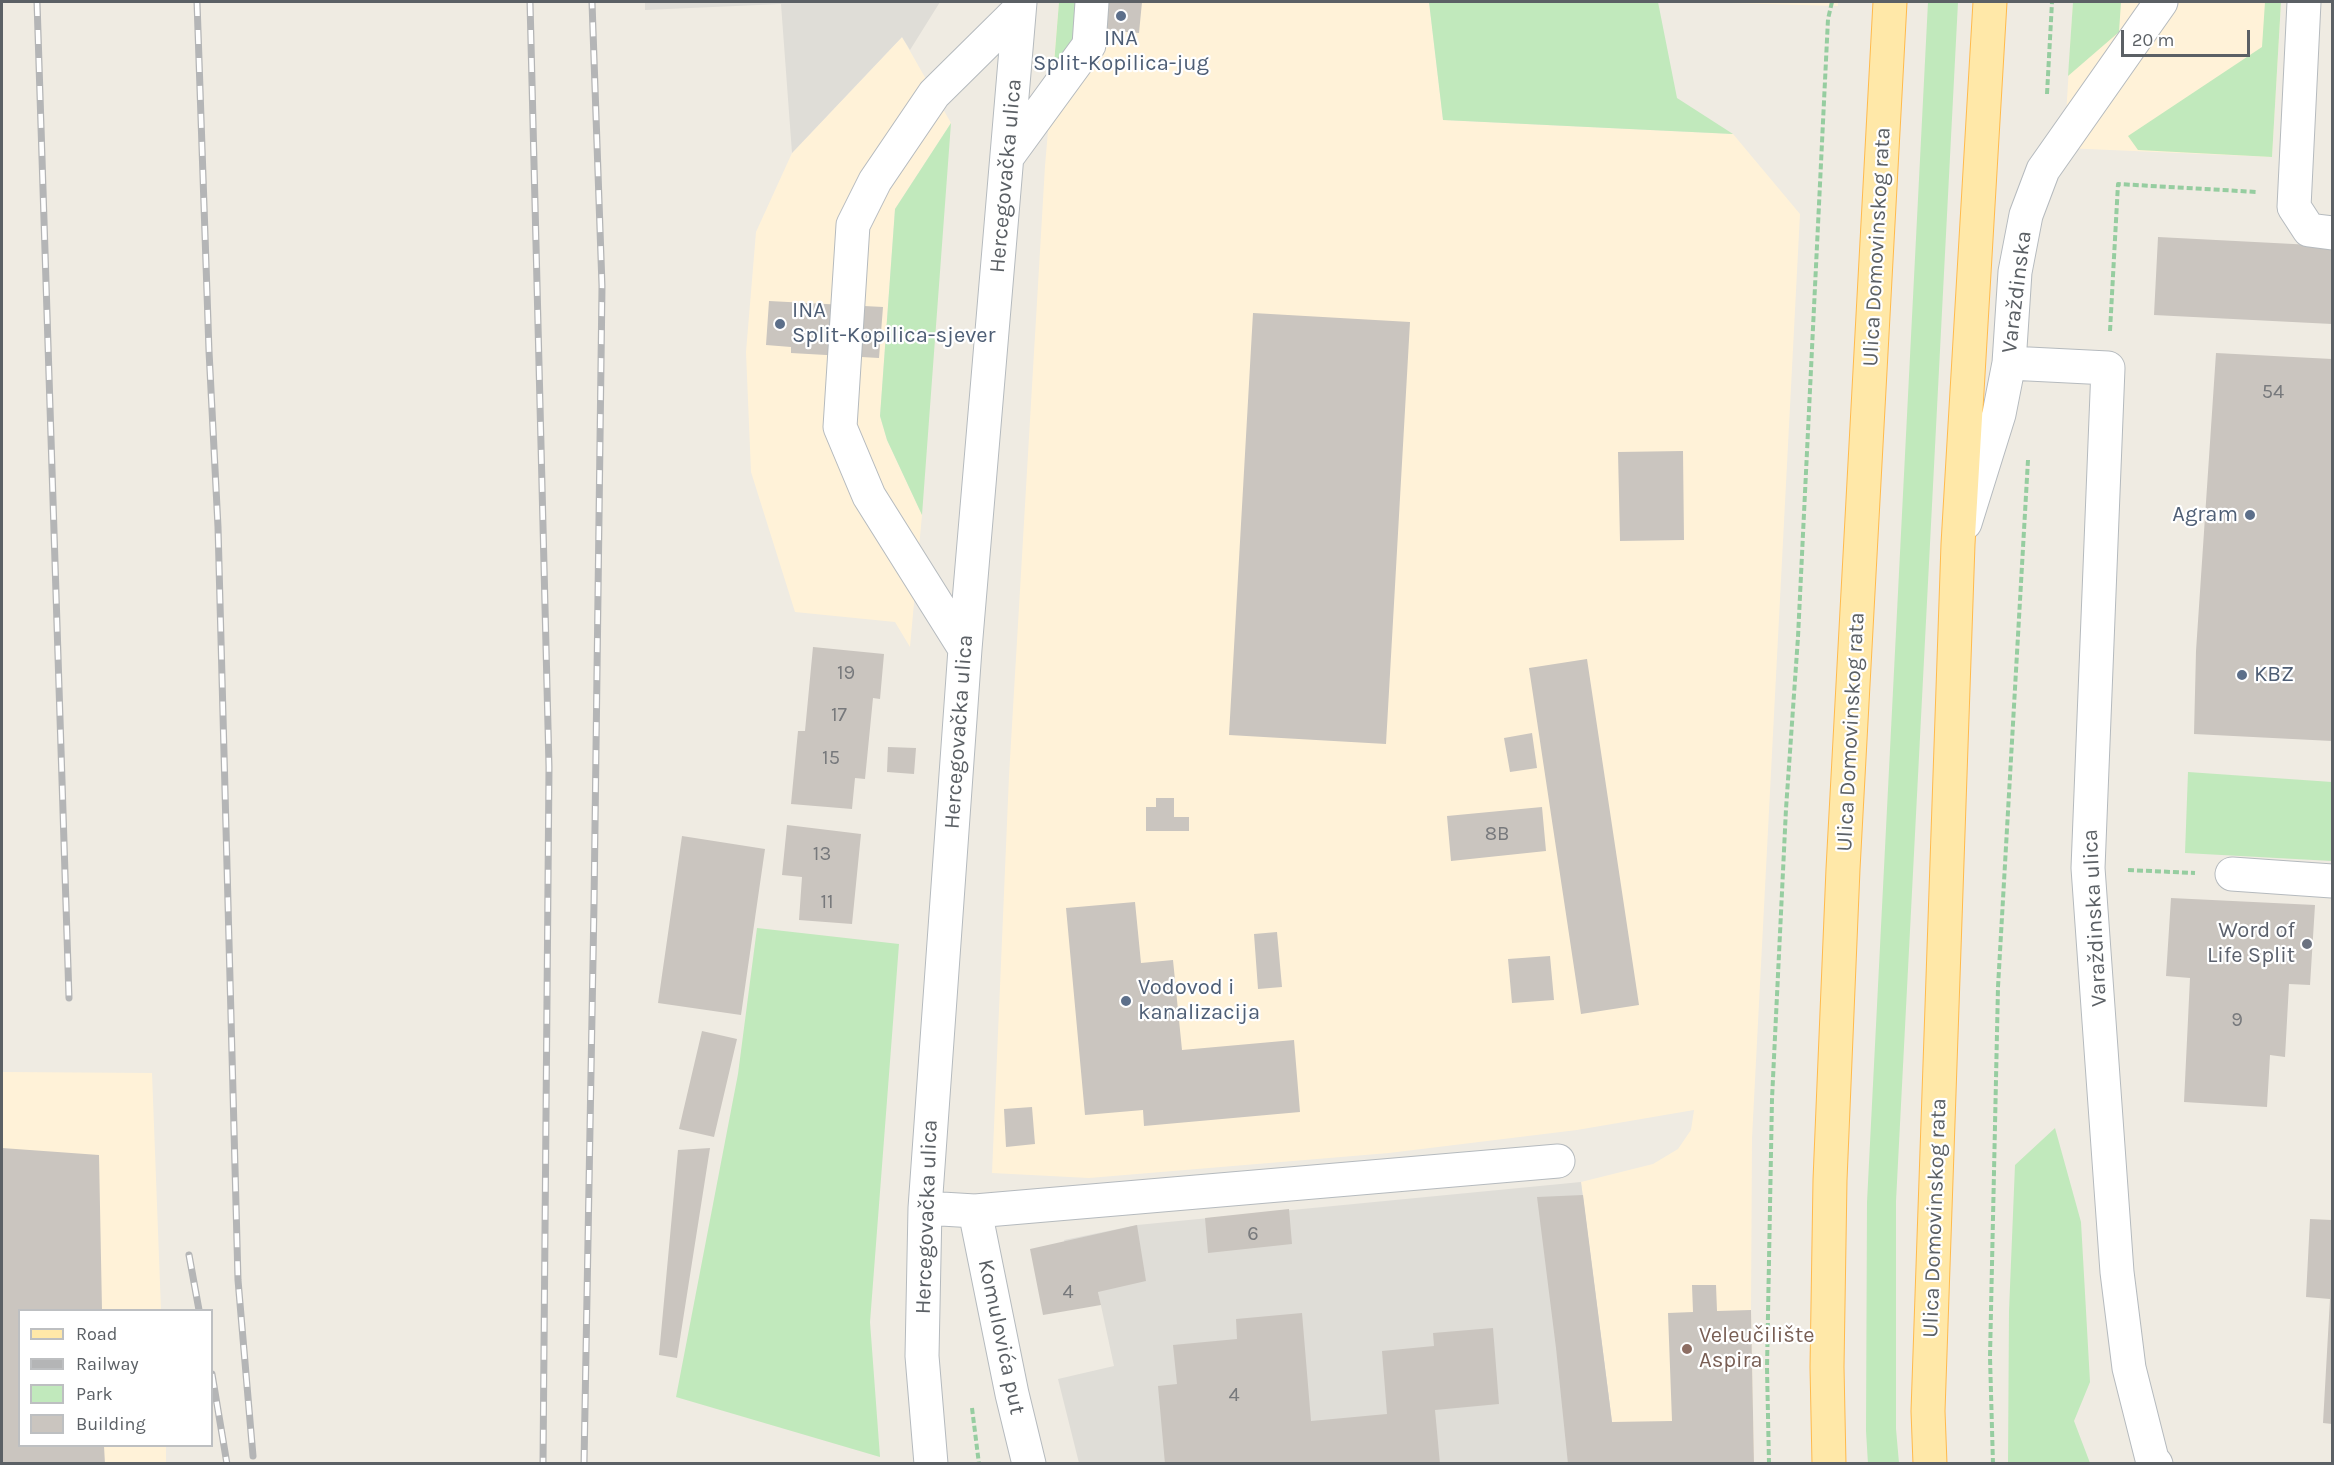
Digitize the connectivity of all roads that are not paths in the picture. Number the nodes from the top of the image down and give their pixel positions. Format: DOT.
graph roads {
  1 [pos="1092,2"];
  2 [pos="1990,2"];
  3 [pos="2162,2"];
  4 [pos="2304,2"];
  5 [pos="1019,6"];
  6 [pos="1887,7"];
  7 [pos="1008,156"];
  8 [pos="2332,233"];
  9 [pos="2008,363"];
  10 [pos="1958,544"];
  11 [pos="965,649"];
  12 [pos="2232,874"];
  13 [pos="2332,880"];
  14 [pos="1558,1161"];
  15 [pos="925,1208"];
  16 [pos="975,1211"];
  17 [pos="931,1464"];
  18 [pos="1029,1464"];
  19 [pos="1829,1464"];
  20 [pos="1930,1464"];
  21 [pos="2156,1464"];
  1 -- 7 [label="street"];
  2 -- 10 [label="main road, Ulica Domovinskog rata"];
  3 -- 9 [label="street, Varaždinska"];
  4 -- 8 [label="street"];
  5 -- 7 [label="street, Hercegovačka ulica"];
  5 -- 11 [label="street"];
  6 -- 19 [label="main road, Ulica Domovinskog rata"];
  7 -- 11 [label="street, Hercegovačka ulica"];
  9 -- 10 [label="street, Varaždinska"];
  9 -- 21 [label="street, Varaždinska ulica"];
  10 -- 20 [label="main road, Ulica Domovinskog rata"];
  11 -- 15 [label="street, Hercegovačka ulica"];
  12 -- 13 [label="street"];
  14 -- 16 [label="street"];
  15 -- 16 [label="street"];
  15 -- 17 [label="street, Hercegovačka ulica"];
  16 -- 18 [label="street, Komulovića put"];
}
